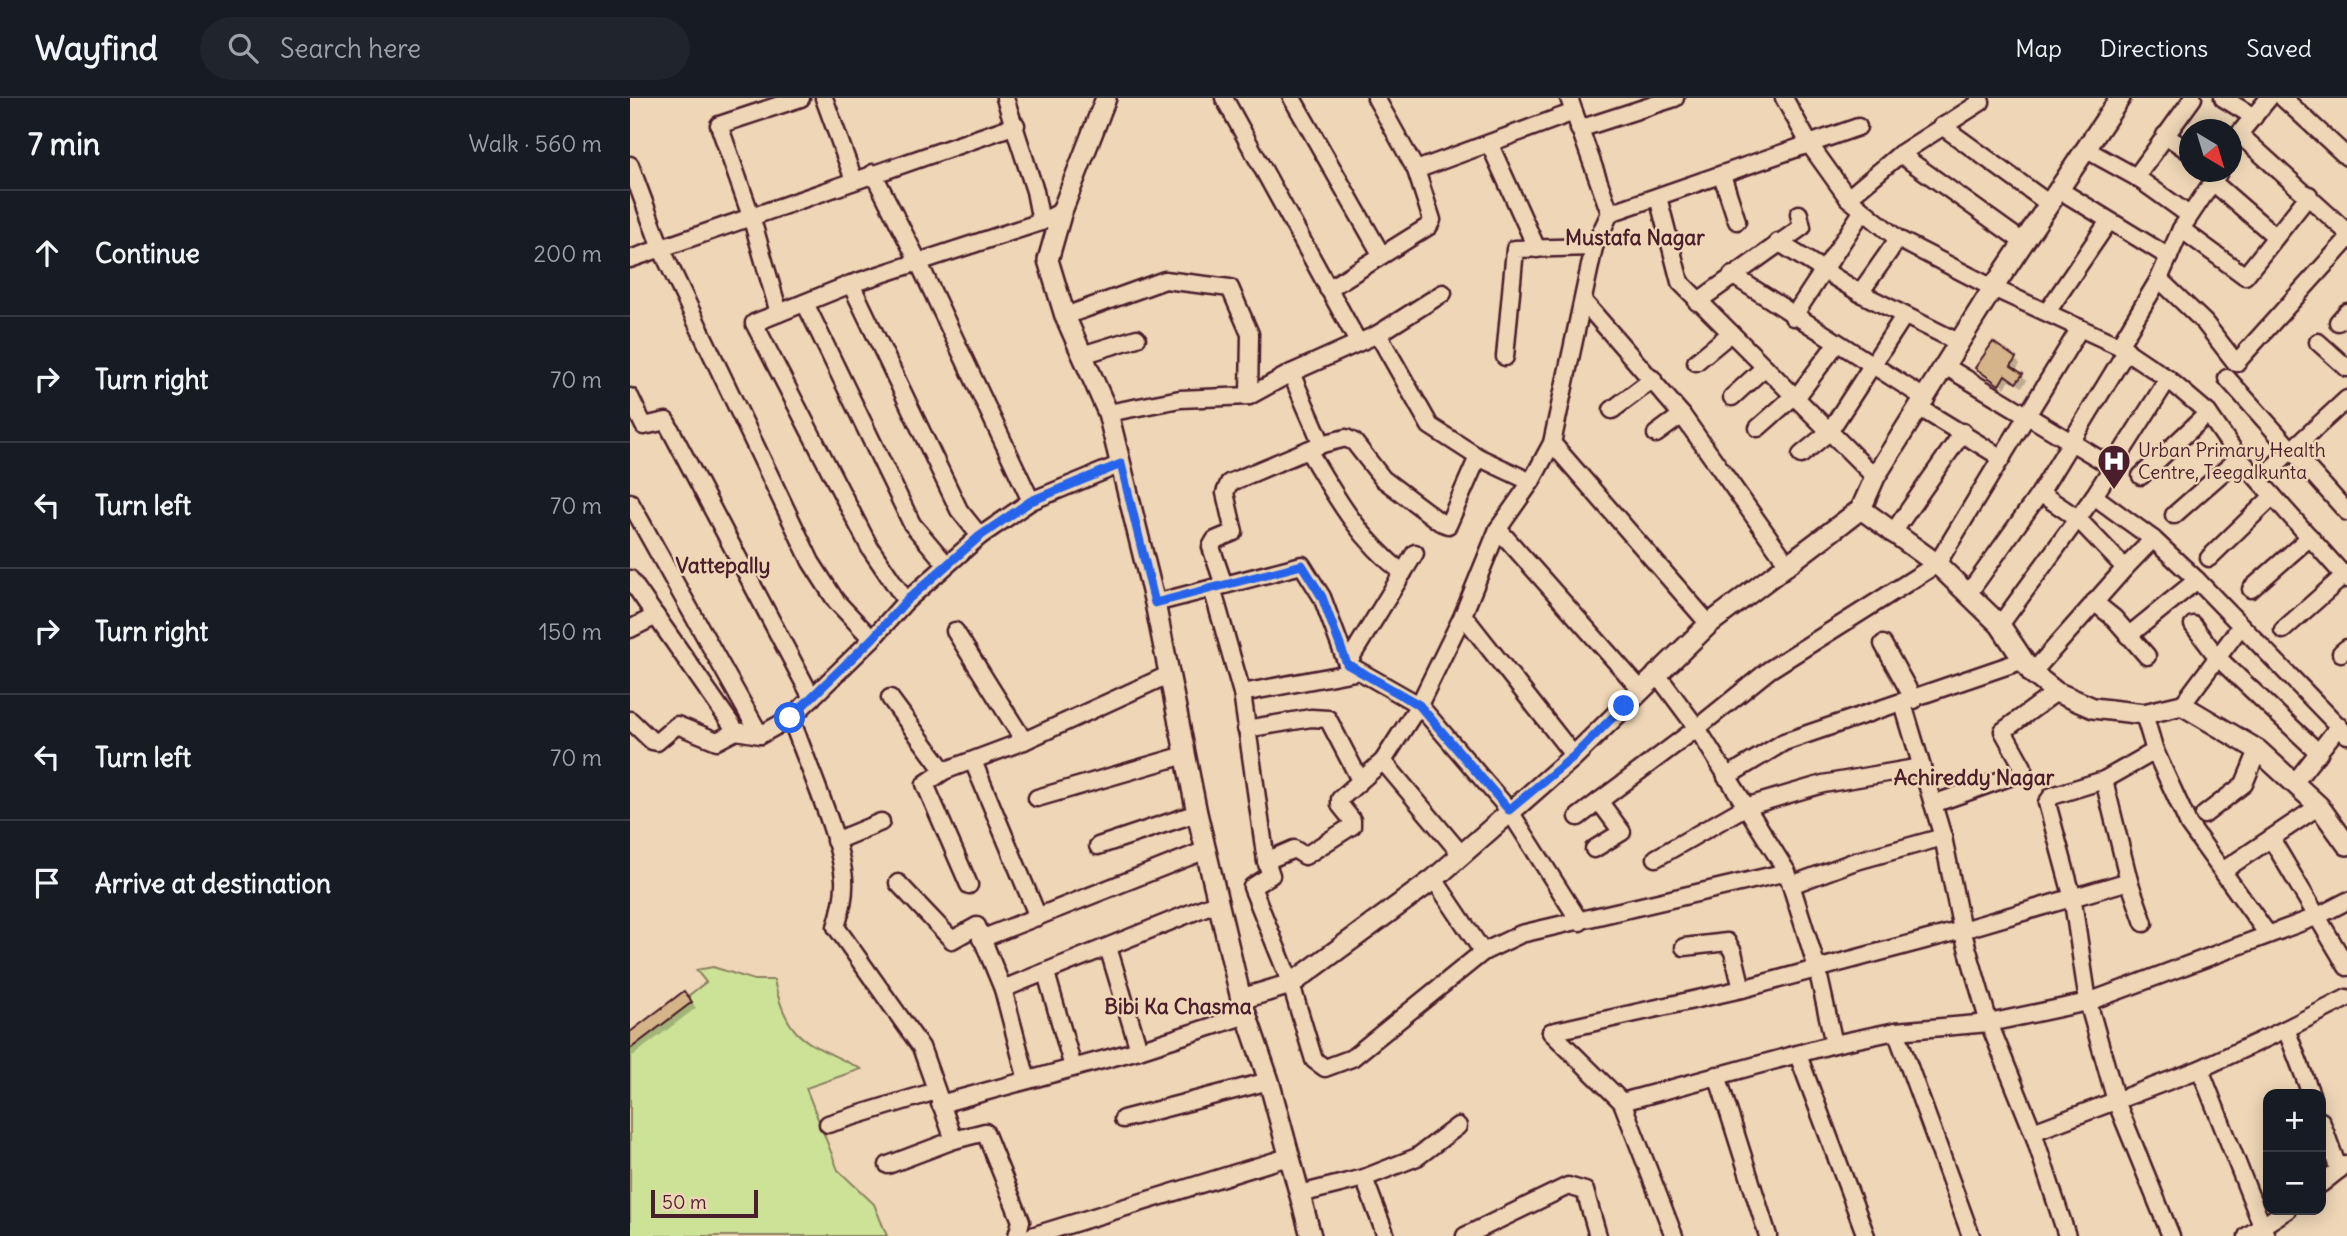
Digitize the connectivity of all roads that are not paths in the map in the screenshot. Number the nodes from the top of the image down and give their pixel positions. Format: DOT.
graph roads {
  1 [pos="801,98"];
  2 [pos="824,98"];
  3 [pos="1005,98"];
  4 [pos="1224,98"];
  5 [pos="1292,98"];
  6 [pos="1376,98"];
  7 [pos="1675,98"];
  8 [pos="1784,98"];
  9 [pos="2193,98"];
  10 [pos="2222,98"];
  11 [pos="2269,98"];
  12 [pos="2283,98"];
  13 [pos="1983,99"];
  14 [pos="2115,100"];
  15 [pos="1101,101"];
  16 [pos="1571,105"];
  17 [pos="2253,117"];
  18 [pos="1016,125"];
  19 [pos="1942,126"];
  20 [pos="1858,128"];
  21 [pos="1579,129"];
  22 [pos="2242,132"];
  23 [pos="2165,135"];
  24 [pos="1490,145"];
  25 [pos="1810,145"];
  26 [pos="2179,145"];
  27 [pos="2242,146"];
  28 [pos="2085,149"];
  29 [pos="1900,154"];
  30 [pos="2347,157"];
  31 [pos="630,165"];
  32 [pos="1416,170"];
  33 [pos="873,173"];
  34 [pos="1722,175"];
  35 [pos="2136,177"];
  36 [pos="853,180"];
  37 [pos="2212,182"];
  38 [pos="2225,182"];
  39 [pos="2309,195"];
  40 [pos="2053,196"];
  41 [pos="1658,197"];
  42 [pos="1848,198"];
  43 [pos="1062,211"];
  44 [pos="1862,212"];
  45 [pos="1610,213"];
  46 [pos="1799,214"];
  47 [pos="751,216"];
  48 [pos="1737,221"];
  49 [pos="2109,221"];
  50 [pos="1041,222"];
  51 [pos="2185,222"];
  52 [pos="2347,232"];
  53 [pos="2276,236"];
  54 [pos="1898,239"];
  55 [pos="2347,240"];
  56 [pos="1778,242"];
  57 [pos="2023,242"];
  58 [pos="1594,247"];
  59 [pos="661,248"];
  60 [pos="1537,249"];
  61 [pos="1381,254"];
  62 [pos="2169,257"];
  63 [pos="630,259"];
  64 [pos="918,261"];
  65 [pos="1823,272"];
  66 [pos="1732,275"];
  67 [pos="2159,279"];
  68 [pos="850,284"];
  69 [pos="1993,288"];
  70 [pos="1328,289"];
  71 [pos="1443,293"];
  72 [pos="1860,293"];
  73 [pos="1584,302"];
  74 [pos="1697,302"];
  75 [pos="805,303"];
  76 [pos="2048,312"];
  77 [pos="779,313"];
  78 [pos="1065,316"];
  79 [pos="1903,316"];
  80 [pos="1793,317"];
  81 [pos="2080,328"];
  82 [pos="1731,333"];
  83 [pos="1378,334"];
  84 [pos="1137,338"];
  85 [pos="1358,342"];
  86 [pos="2318,342"];
  87 [pos="1837,343"];
  88 [pos="1960,343"];
  89 [pos="2123,348"];
  90 [pos="1082,355"];
  91 [pos="1505,357"];
  92 [pos="1696,362"];
  93 [pos="1945,366"];
  94 [pos="1872,367"];
  95 [pos="1765,368"];
  96 [pos="2347,369"];
  97 [pos="1291,373"];
  98 [pos="2227,378"];
  99 [pos="1653,379"];
  100 [pos="2168,379"];
  101 [pos="1249,396"];
  102 [pos="630,397"];
  103 [pos="1732,397"];
  104 [pos="1795,397"];
  105 [pos="2347,399"];
  106 [pos="1923,403"];
  107 [pos="1612,410"];
  108 [pos="1108,413"];
  109 [pos="2208,413"];
  110 [pos="1682,415"];
  111 [pos="2029,415"];
  112 [pos="637,428"];
  113 [pos="1758,428"];
  114 [pos="1829,432"];
  115 [pos="1963,432"];
  116 [pos="1656,434"];
  117 [pos="2071,441"];
  118 [pos="1552,443"];
  119 [pos="1315,447"];
  120 [pos="2293,449"];
  121 [pos="1801,456"];
  122 [pos="1478,457"];
  123 [pos="2002,458"];
  124 [pos="2239,458"];
  125 [pos="1121,464"];
  126 [pos="2111,466"];
  127 [pos="2141,476"];
  128 [pos="1875,477"];
  129 [pos="2260,479"];
  130 [pos="1531,482"];
  131 [pos="2040,494"];
  132 [pos="2094,496"];
  133 [pos="2273,496"];
  134 [pos="1031,501"];
  135 [pos="630,502"];
  136 [pos="1861,509"];
  137 [pos="2347,512"];
  138 [pos="2174,515"];
  139 [pos="2077,518"];
  140 [pos="1498,529"];
  141 [pos="1892,534"];
  142 [pos="980,536"];
  143 [pos="2310,537"];
  144 [pos="2153,539"];
  145 [pos="1415,553"];
  146 [pos="2209,558"];
  147 [pos="1787,563"];
  148 [pos="946,564"];
  149 [pos="1937,564"];
  150 [pos="2125,568"];
  151 [pos="1403,573"];
  152 [pos="2346,575"];
  153 [pos="630,579"];
  154 [pos="2197,580"];
  155 [pos="1218,586"];
  156 [pos="2251,589"];
  157 [pos="1968,594"];
  158 [pos="906,601"];
  159 [pos="2094,601"];
  160 [pos="1155,603"];
  161 [pos="1463,615"];
  162 [pos="656,616"];
  163 [pos="1709,624"];
  164 [pos="2000,625"];
  165 [pos="2193,625"];
  166 [pos="2241,626"];
  167 [pos="630,629"];
  168 [pos="954,631"];
  169 [pos="2283,631"];
  170 [pos="2127,636"];
  171 [pos="872,639"];
  172 [pos="1883,644"];
  173 [pos="2147,656"];
  174 [pos="2218,658"];
  175 [pos="2028,667"];
  176 [pos="1351,668"];
  177 [pos="1656,674"];
  178 [pos="1168,675"];
  179 [pos="1641,690"];
  180 [pos="2056,692"];
  181 [pos="1242,693"];
  182 [pos="811,698"];
  183 [pos="890,698"];
  184 [pos="1908,702"];
  185 [pos="1419,705"];
  186 [pos="2182,705"];
  187 [pos="2144,714"];
  188 [pos="790,718"];
  189 [pos="630,720"];
  190 [pos="1697,728"];
  191 [pos="1246,729"];
  192 [pos="2343,730"];
  193 [pos="736,731"];
  194 [pos="760,735"];
  195 [pos="1024,741"];
  196 [pos="2258,750"];
  197 [pos="2155,751"];
  198 [pos="2319,752"];
  199 [pos="1185,755"];
  200 [pos="1574,756"];
  201 [pos="973,761"];
  202 [pos="1383,761"];
  203 [pos="1921,767"];
  204 [pos="944,771"];
  205 [pos="1726,777"];
  206 [pos="1360,780"];
  207 [pos="2104,780"];
  208 [pos="2295,782"];
  209 [pos="1037,799"];
  210 [pos="1600,801"];
  211 [pos="1933,804"];
  212 [pos="2319,806"];
  213 [pos="1745,807"];
  214 [pos="1509,810"];
  215 [pos="1196,813"];
  216 [pos="2204,815"];
  217 [pos="1578,817"];
  218 [pos="881,821"];
  219 [pos="1942,837"];
  220 [pos="2272,840"];
  221 [pos="835,841"];
  222 [pos="2347,844"];
  223 [pos="1098,846"];
  224 [pos="1594,849"];
  225 [pos="1206,850"];
  226 [pos="1461,854"];
  227 [pos="1656,858"];
  228 [pos="1266,861"];
  229 [pos="2224,870"];
  230 [pos="1789,878"];
  231 [pos="1434,879"];
  232 [pos="2129,881"];
  233 [pos="898,883"];
  234 [pos="969,885"];
  235 [pos="2073,895"];
  236 [pos="2347,901"];
  237 [pos="1218,902"];
  238 [pos="1038,917"];
  239 [pos="2316,917"];
  240 [pos="1580,922"];
  241 [pos="2144,923"];
  242 [pos="1962,930"];
  243 [pos="2267,933"];
  244 [pos="981,939"];
  245 [pos="1108,947"];
  246 [pos="1684,947"];
  247 [pos="1483,952"];
  248 [pos="2347,967"];
  249 [pos="1817,968"];
  250 [pos="1046,973"];
  251 [pos="1291,984"];
  252 [pos="1003,989"];
  253 [pos="1742,989"];
  254 [pos="2347,998"];
  255 [pos="2088,1002"];
  256 [pos="1244,1007"];
  257 [pos="1989,1023"];
  258 [pos="2286,1029"];
  259 [pos="1896,1031"];
  260 [pos="1834,1044"];
  261 [pos="1139,1050"];
  262 [pos="1798,1055"];
  263 [pos="1073,1067"];
  264 [pos="2200,1069"];
  265 [pos="1717,1075"];
  266 [pos="1027,1080"];
  267 [pos="1269,1081"];
  268 [pos="2309,1089"];
  269 [pos="938,1098"];
  270 [pos="2116,1101"];
  271 [pos="1622,1102"];
  272 [pos="1123,1119"];
  273 [pos="828,1124"];
  274 [pos="1458,1126"];
  275 [pos="2326,1131"];
  276 [pos="2033,1132"];
  277 [pos="954,1140"];
  278 [pos="1288,1157"];
  279 [pos="888,1165"];
  280 [pos="2343,1166"];
  281 [pos="1364,1178"];
  282 [pos="2326,1180"];
  283 [pos="1300,1194"];
  284 [pos="2282,1215"];
  285 [pos="2265,1232"];
  286 [pos="1306,1235"];
  287 [pos="1596,1235"];
  288 [pos="1017,1236"];
  289 [pos="1032,1236"];
  290 [pos="1387,1236"];
  291 [pos="1465,1236"];
  292 [pos="1674,1236"];
  293 [pos="1768,1236"];
  294 [pos="1866,1236"];
  295 [pos="1971,1236"];
  296 [pos="2067,1236"];
  297 [pos="2171,1236"];
  298 [pos="2247,1236"];
  1 -- 47 [label="street"];
  2 -- 36 [label="street"];
  3 -- 18 [label="street"];
  4 -- 70 [label="street"];
  5 -- 61 [label="street"];
  6 -- 32 [label="street"];
  7 -- 21 [label="street"];
  8 -- 25 [label="street"];
  9 -- 23 [label="street"];
  10 -- 17 [label="street"];
  11 -- 17 [label="street"];
  12 -- 30 [label="street"];
  13 -- 19 [label="street"];
  14 -- 28 [label="street"];
  15 -- 43 [label="street"];
  16 -- 21 [label="street"];
  16 -- 24 [label="street"];
  17 -- 22 [label="street"];
  18 -- 33 [label="street"];
  18 -- 50 [label="street"];
  19 -- 29 [label="street"];
  19 -- 40 [label="street"];
  20 -- 25 [label="street"];
  21 -- 45 [label="street"];
  23 -- 26 [label="street"];
  23 -- 35 [label="street"];
  24 -- 32 [label="street"];
  24 -- 60 [label="street"];
  25 -- 34 [label="street"];
  25 -- 42 [label="street"];
  27 -- 39 [label="street"];
  28 -- 35 [label="street"];
  28 -- 40 [label="street"];
  29 -- 42 [label="street"];
  29 -- 57 [label="street"];
  31 -- 59 [label="street"];
  32 -- 61 [label="street"];
  33 -- 36 [label="street"];
  33 -- 64 [label="street"];
  34 -- 41 [label="street"];
  34 -- 48 [label="street"];
  35 -- 51 [label="street"];
  36 -- 47 [label="street"];
  37 -- 51 [label="street"];
  38 -- 53 [label="street"];
  39 -- 52 [label="street"];
  39 -- 53 [label="street"];
  40 -- 49 [label="street"];
  40 -- 57 [label="street"];
  41 -- 45 [label="street"];
  41 -- 74 [label="street"];
  42 -- 44 [label="street"];
  43 -- 50 [label="street"];
  43 -- 78 [label="street"];
  44 -- 54 [label="street"];
  44 -- 65 [label="street"];
  45 -- 58 [label="street"];
  46 -- 56 [label="street"];
  47 -- 59 [label="street"];
  47 -- 77 [label="street"];
  49 -- 62 [label="street"];
  49 -- 76 [label="street"];
  50 -- 64 [label="street"];
  51 -- 53 [label="street"];
  51 -- 62 [label="street"];
  54 -- 69 [label="street"];
  54 -- 72 [label="street"];
  55 -- 67 [label="street"];
  56 -- 65 [label="street"];
  56 -- 66 [label="street"];
  57 -- 69 [label="street"];
  58 -- 60 [label="street"];
  58 -- 73 [label="street"];
  59 -- 63 [label="street"];
  59 -- 171 [label="street"];
  60 -- 91 [label="street"];
  61 -- 70 [label="street"];
  62 -- 67 [label="street"];
  64 -- 68 [label="street"];
  64 -- 134 [label="street"];
  65 -- 72 [label="street"];
  65 -- 80 [label="street"];
  66 -- 74 [label="street"];
  66 -- 80 [label="street"];
  67 -- 89 [label="street"];
  68 -- 75 [label="street"];
  68 -- 142 [label="street"];
  69 -- 76 [label="street"];
  69 -- 88 [label="street"];
  70 -- 85 [label="street"];
  71 -- 83 [label="street"];
  72 -- 79 [label="street"];
  73 -- 99 [label="street"];
  73 -- 118 [label="street"];
  74 -- 82 [label="street"];
  75 -- 77 [label="street"];
  75 -- 148 [label="street"];
  76 -- 81 [label="street"];
  77 -- 158 [label="street"];
  78 -- 90 [label="street"];
  78 -- 101 [label="street"];
  79 -- 88 [label="street"];
  79 -- 94 [label="street"];
  80 -- 87 [label="street"];
  81 -- 89 [label="street"];
  81 -- 111 [label="street"];
  82 -- 92 [label="street"];
  82 -- 95 [label="street"];
  83 -- 85 [label="street"];
  83 -- 122 [label="street"];
  84 -- 90 [label="street"];
  85 -- 97 [label="street"];
  86 -- 96 [label="street"];
  87 -- 94 [label="street"];
  87 -- 104 [label="street"];
  88 -- 93 [label="street"];
  89 -- 100 [label="street"];
  89 -- 117 [label="street"];
  90 -- 108 [label="street"];
  93 -- 106 [label="street"];
  93 -- 111 [label="street"];
  94 -- 106 [label="street"];
  94 -- 114 [label="street"];
  95 -- 103 [label="street"];
  95 -- 104 [label="street"];
  97 -- 101 [label="street"];
  97 -- 119 [label="street"];
  98 -- 120 [label="street"];
  99 -- 107 [label="street"];
  99 -- 110 [label="street"];
  100 -- 109 [label="street"];
  100 -- 126 [label="street"];
  101 -- 108 [label="street"];
  102 -- 112 [label="street"];
  104 -- 113 [label="street"];
  104 -- 114 [label="street"];
  105 -- 120 [label="street"];
  106 -- 115 [label="street"];
  106 -- 128 [label="street"];
  108 -- 125 [label="street"];
  109 -- 124 [label="street"];
  109 -- 127 [label="street"];
  110 -- 116 [label="street"];
  110 -- 147 [label="street"];
  111 -- 117 [label="street"];
  111 -- 123 [label="street"];
  112 -- 182 [label="street"];
  114 -- 121 [label="street"];
  114 -- 128 [label="street"];
  115 -- 123 [label="street"];
  115 -- 141 [label="street"];
  117 -- 126 [label="street"];
  117 -- 131 [label="street"];
  118 -- 130 [label="street"];
  118 -- 163 [label="street"];
  119 -- 122 [label="street"];
  119 -- 151 [label="street"];
  119 -- 155 [label="street"];
  120 -- 129 [label="street"];
  120 -- 137 [label="street"];
  122 -- 130 [label="street"];
  123 -- 149 [label="street"];
  124 -- 129 [label="street"];
  124 -- 138 [label="street"];
  125 -- 134 [label="street"];
  125 -- 160 [label="street"];
  126 -- 132 [label="street"];
  128 -- 136 [label="street"];
  129 -- 133 [label="street"];
  130 -- 140 [label="street"];
  131 -- 139 [label="street"];
  131 -- 157 [label="street"];
  132 -- 139 [label="street"];
  132 -- 144 [label="street"];
  133 -- 143 [label="street"];
  133 -- 146 [label="street"];
  134 -- 142 [label="street"];
  135 -- 194 [label="street"];
  136 -- 141 [label="street"];
  136 -- 147 [label="street"];
  139 -- 150 [label="street"];
  139 -- 164 [label="street"];
  140 -- 161 [label="street"];
  140 -- 179 [label="street"];
  141 -- 149 [label="street"];
  142 -- 148 [label="street"];
  143 -- 152 [label="street"];
  143 -- 156 [label="street"];
  144 -- 150 [label="street"];
  144 -- 154 [label="street"];
  145 -- 151 [label="street"];
  147 -- 163 [label="street"];
  148 -- 158 [label="street"];
  149 -- 157 [label="street"];
  149 -- 190 [label="street"];
  150 -- 159 [label="street"];
  151 -- 176 [label="street"];
  152 -- 169 [label="street"];
  153 -- 162 [label="street"];
  154 -- 166 [label="street"];
  154 -- 170 [label="street"];
  155 -- 160 [label="street"];
  155 -- 176 [label="street"];
  155 -- 181 [label="street"];
  157 -- 164 [label="street"];
  158 -- 171 [label="street"];
  159 -- 170 [label="street"];
  159 -- 175 [label="street"];
  160 -- 178 [label="street"];
  161 -- 185 [label="street"];
  161 -- 200 [label="street"];
  162 -- 167 [label="street"];
  162 -- 193 [label="street"];
  163 -- 177 [label="street"];
  164 -- 175 [label="street"];
  165 -- 174 [label="street"];
  166 -- 174 [label="street"];
  166 -- 192 [label="street"];
  168 -- 195 [label="street"];
  170 -- 173 [label="street"];
  171 -- 182 [label="street"];
  172 -- 184 [label="street"];
  174 -- 186 [label="street"];
  174 -- 198 [label="street"];
  175 -- 180 [label="street"];
  175 -- 184 [label="street"];
  176 -- 181 [label="street"];
  176 -- 185 [label="street"];
  177 -- 179 [label="street"];
  177 -- 190 [label="street"];
  178 -- 195 [label="street"];
  178 -- 199 [label="street"];
  179 -- 200 [label="street"];
  180 -- 187 [label="street"];
  180 -- 211 [label="street"];
  181 -- 191 [label="street"];
  182 -- 188 [label="street"];
  183 -- 204 [label="street"];
  184 -- 203 [label="street"];
  184 -- 205 [label="street"];
  185 -- 202 [label="street"];
  185 -- 214 [label="street"];
  186 -- 187 [label="street"];
  186 -- 196 [label="street"];
  187 -- 197 [label="street"];
  188 -- 194 [label="street"];
  188 -- 221 [label="street"];
  189 -- 193 [label="street"];
  190 -- 205 [label="street"];
  190 -- 210 [label="street"];
  191 -- 206 [label="street"];
  191 -- 228 [label="street"];
  192 -- 198 [label="street"];
  193 -- 194 [label="street"];
  195 -- 201 [label="street"];
  196 -- 208 [label="street"];
  196 -- 216 [label="street"];
  197 -- 207 [label="street"];
  197 -- 229 [label="street"];
  198 -- 208 [label="street"];
  199 -- 209 [label="street"];
  199 -- 215 [label="street"];
  200 -- 214 [label="street"];
  201 -- 204 [label="street"];
  201 -- 238 [label="street"];
  202 -- 206 [label="street"];
  202 -- 226 [label="street"];
  203 -- 211 [label="street"];
  203 -- 213 [label="street"];
  204 -- 234 [label="street"];
  205 -- 213 [label="street"];
  206 -- 228 [label="street"];
  207 -- 232 [label="street"];
  207 -- 235 [label="street"];
  208 -- 212 [label="street"];
  210 -- 217 [label="street"];
  210 -- 224 [label="street"];
  211 -- 219 [label="street"];
  212 -- 220 [label="street"];
  212 -- 222 [label="street"];
  213 -- 227 [label="street"];
  213 -- 230 [label="street"];
  214 -- 226 [label="street"];
  214 -- 240 [label="street"];
  215 -- 223 [label="street"];
  215 -- 225 [label="street"];
  218 -- 221 [label="street"];
  219 -- 230 [label="street"];
  219 -- 242 [label="street"];
  220 -- 229 [label="street"];
  220 -- 239 [label="street"];
  221 -- 269 [label="street"];
  225 -- 237 [label="street"];
  225 -- 238 [label="street"];
  226 -- 231 [label="street"];
  228 -- 251 [label="street"];
  229 -- 243 [label="street"];
  230 -- 240 [label="street"];
  230 -- 249 [label="street"];
  231 -- 247 [label="street"];
  231 -- 251 [label="street"];
  232 -- 235 [label="street"];
  232 -- 241 [label="street"];
  233 -- 244 [label="street"];
  235 -- 242 [label="street"];
  235 -- 255 [label="street"];
  236 -- 239 [label="street"];
  237 -- 245 [label="street"];
  237 -- 256 [label="street"];
  238 -- 244 [label="street"];
  239 -- 243 [label="street"];
  239 -- 248 [label="street"];
  240 -- 247 [label="street"];
  242 -- 249 [label="street"];
  242 -- 257 [label="street"];
  243 -- 255 [label="street"];
  244 -- 252 [label="street"];
  245 -- 250 [label="street"];
  245 -- 261 [label="street"];
  246 -- 253 [label="street"];
  247 -- 251 [label="street"];
  249 -- 253 [label="street"];
  249 -- 260 [label="street"];
  250 -- 252 [label="street"];
  250 -- 263 [label="street"];
  251 -- 256 [label="street"];
  252 -- 266 [label="street"];
  253 -- 271 [label="street"];
  254 -- 258 [label="street"];
  255 -- 257 [label="street"];
  255 -- 270 [label="street"];
  256 -- 261 [label="street"];
  256 -- 267 [label="street"];
  257 -- 259 [label="street"];
  257 -- 276 [label="street"];
  258 -- 264 [label="street"];
  258 -- 268 [label="street"];
  259 -- 260 [label="street"];
  259 -- 295 [label="street"];
  260 -- 262 [label="street"];
  261 -- 263 [label="street"];
  262 -- 265 [label="street"];
  262 -- 294 [label="street"];
  263 -- 266 [label="street"];
  264 -- 270 [label="street"];
  264 -- 285 [label="street"];
  265 -- 271 [label="street"];
  265 -- 293 [label="street"];
  266 -- 269 [label="street"];
  267 -- 272 [label="street"];
  267 -- 278 [label="street"];
  269 -- 273 [label="street"];
  269 -- 277 [label="street"];
  270 -- 276 [label="street"];
  270 -- 297 [label="street"];
  271 -- 292 [label="street"];
  274 -- 281 [label="street"];
  275 -- 280 [label="street"];
  276 -- 296 [label="street"];
  277 -- 279 [label="street"];
  277 -- 288 [label="street"];
  278 -- 283 [label="street"];
  278 -- 289 [label="street"];
  280 -- 282 [label="street"];
  281 -- 283 [label="street"];
  281 -- 290 [label="street"];
  283 -- 286 [label="street"];
  284 -- 285 [label="street"];
  285 -- 298 [label="street"];
  287 -- 291 [label="street"];
}
